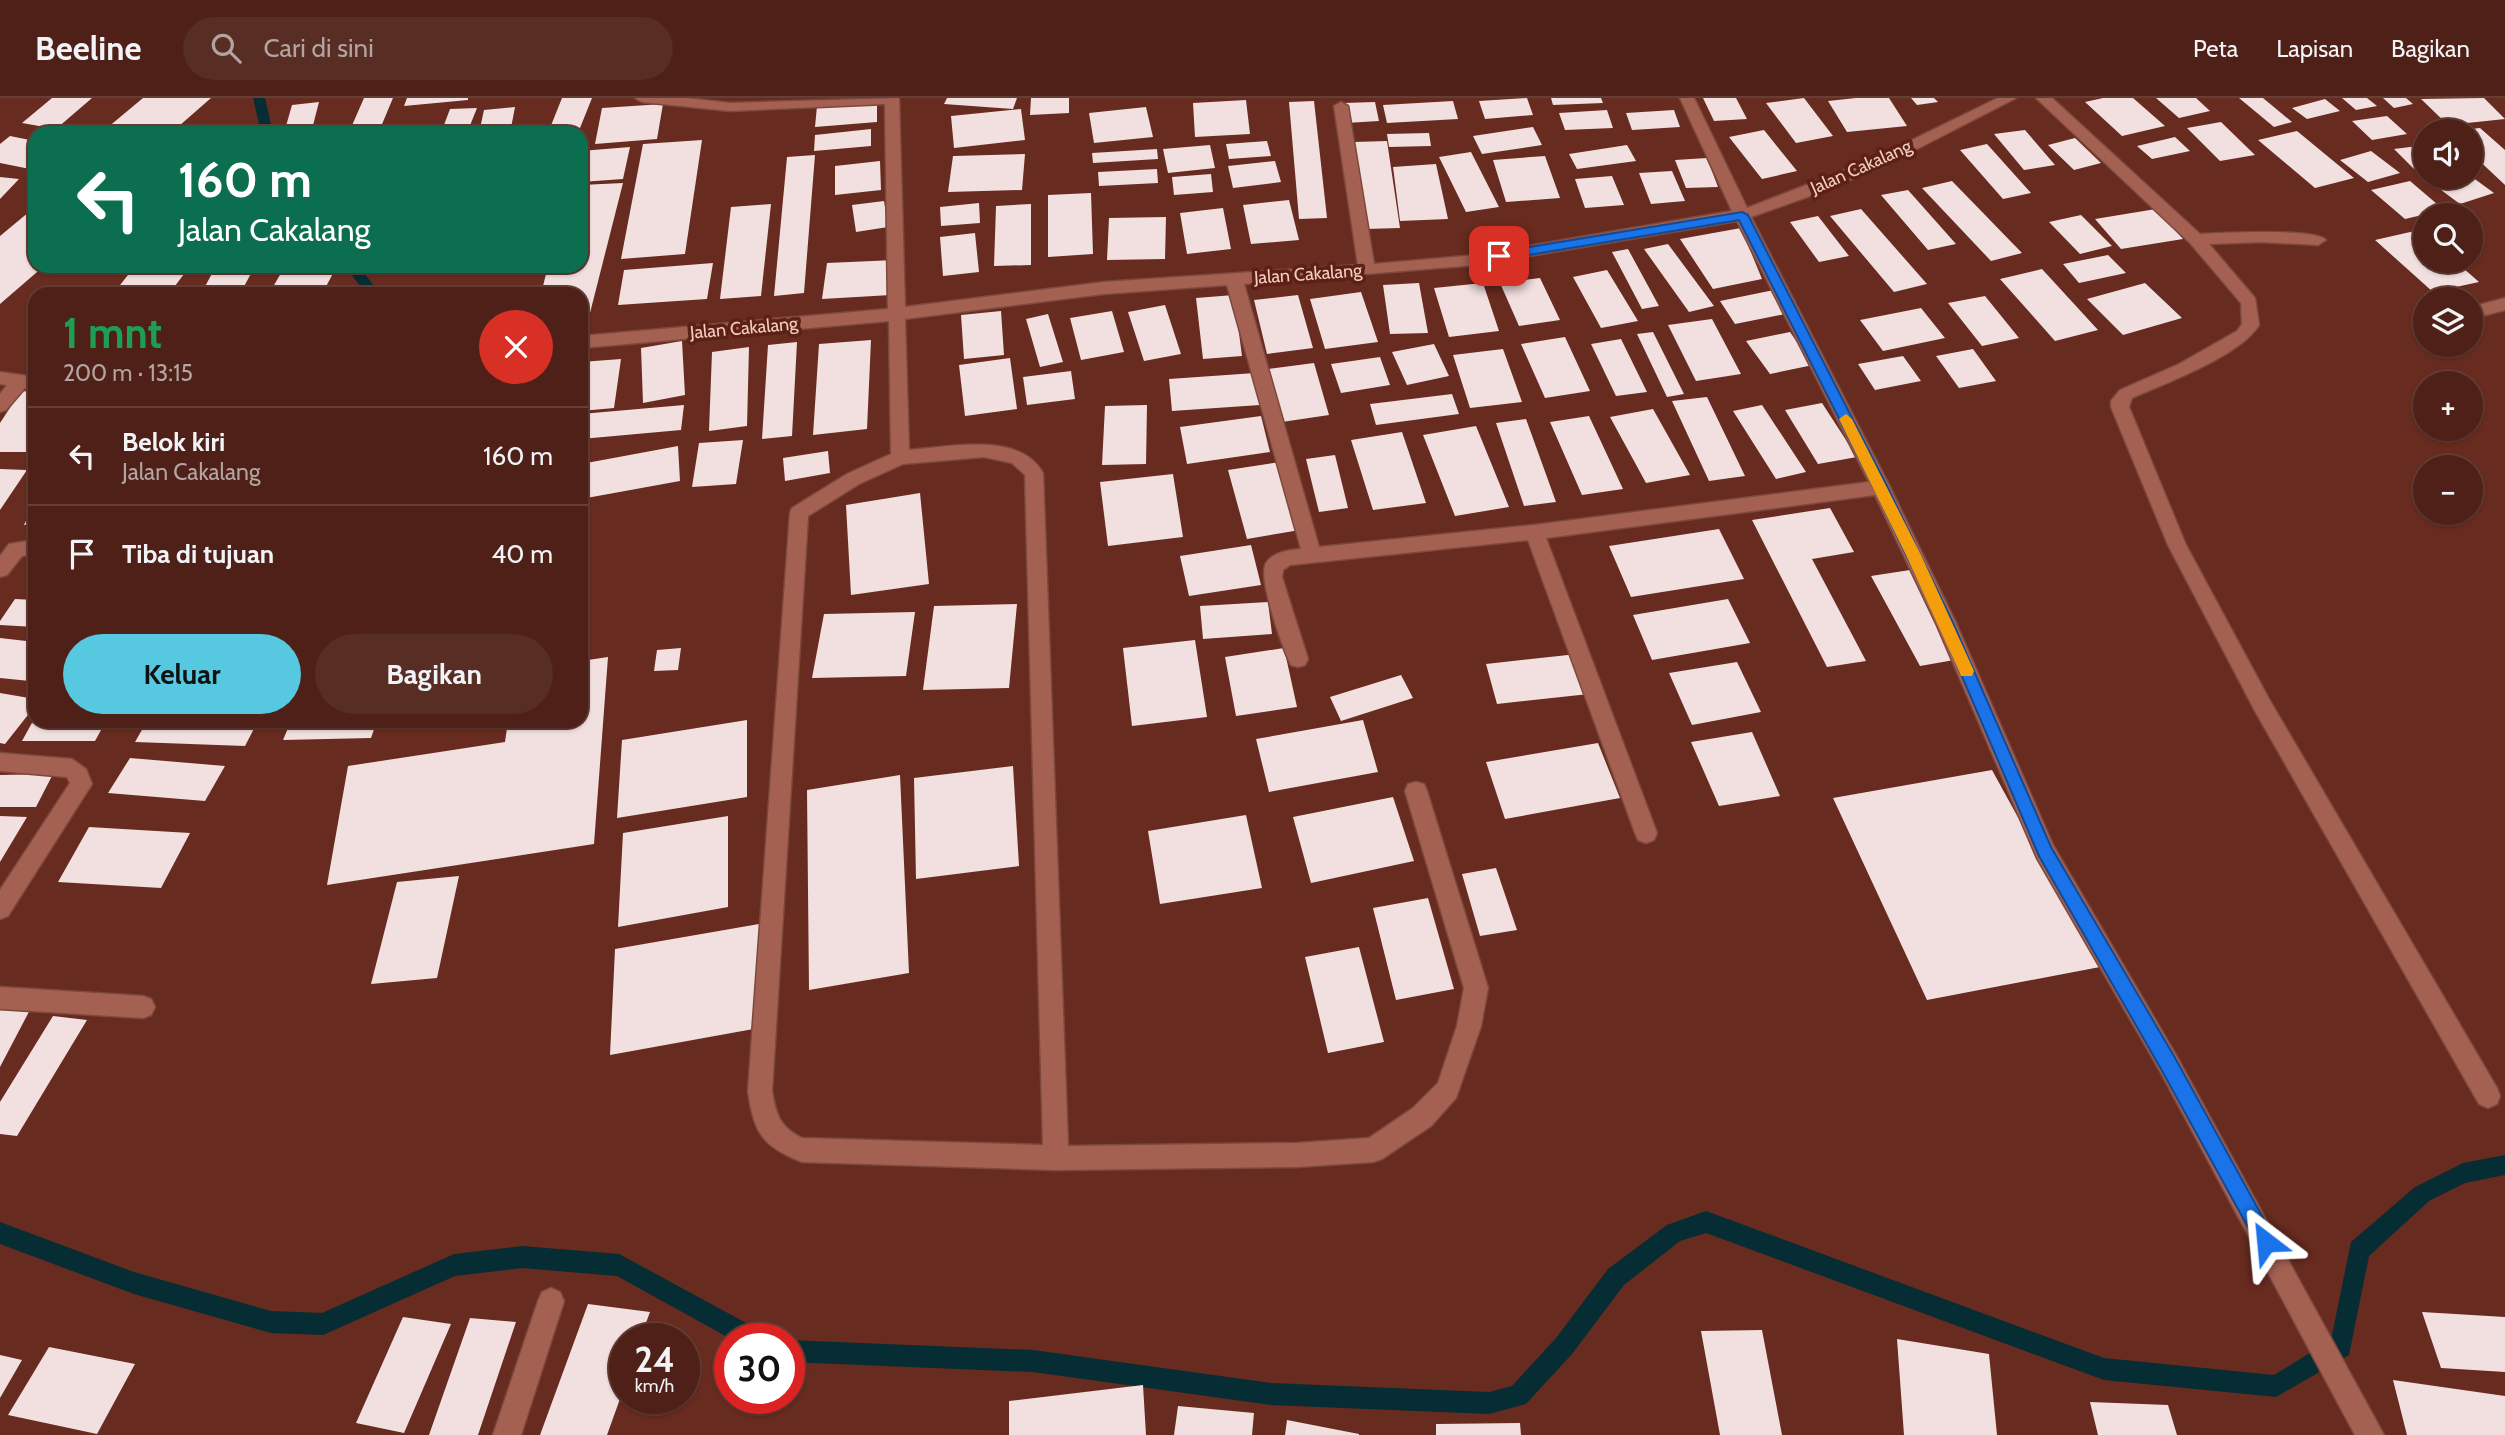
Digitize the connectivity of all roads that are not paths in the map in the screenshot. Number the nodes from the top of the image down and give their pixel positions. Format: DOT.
graph roads {
  1 [pos="642,98"];
  2 [pos="892,98"];
  3 [pos="1687,98"];
  4 [pos="2009,98"];
  5 [pos="2043,98"];
  6 [pos="1341,106"];
  7 [pos="1742,215"];
  8 [pos="2196,239"];
  9 [pos="2318,240"];
  10 [pos="1367,271"];
  11 [pos="1234,279"];
  12 [pos="2505,304"];
  13 [pos="2483,310"];
  14 [pos="898,314"];
  15 [pos="588,341"];
  16 [pos="0,378"];
  17 [pos="27,383"];
  18 [pos="0,406"];
  19 [pos="900,458"];
  20 [pos="1881,488"];
  21 [pos="1534,532"];
  22 [pos="28,548"];
  23 [pos="1312,555"];
  24 [pos="0,570"];
  25 [pos="1298,659"];
  26 [pos="0,762"];
  27 [pos="1416,791"];
  28 [pos="1646,833"];
  29 [pos="0,909"];
  30 [pos="0,998"];
  31 [pos="143,1007"];
  32 [pos="2488,1096"];
  33 [pos="1056,1158"];
  34 [pos="551,1301"];
  35 [pos="506,1435"];
  36 [pos="2370,1435"];
  1 -- 2 [label="street"];
  2 -- 14 [label="street"];
  3 -- 7 [label="street"];
  4 -- 7 [label="street, Jalan Cakalang"];
  5 -- 8 [label="street"];
  6 -- 10 [label="street"];
  7 -- 10 [label="street, Jalan Cakalang"];
  7 -- 20 [label="street"];
  8 -- 9 [label="street"];
  8 -- 32 [label="street"];
  10 -- 11 [label="street, Jalan Cakalang"];
  11 -- 14 [label="street, Jalan Cakalang"];
  11 -- 23 [label="street"];
  12 -- 13 [label="street"];
  14 -- 15 [label="street, Jalan Cakalang"];
  14 -- 19 [label="street"];
  16 -- 17 [label="street"];
  17 -- 18 [label="street"];
  19 -- 33 [label="street"];
  19 -- 33 [label="street"];
  20 -- 21 [label="street"];
  20 -- 36 [label="street"];
  21 -- 23 [label="street"];
  21 -- 28 [label="street"];
  22 -- 24 [label="street"];
  23 -- 25 [label="street"];
  26 -- 29 [label="street"];
  27 -- 33 [label="street"];
  30 -- 31 [label="street"];
  34 -- 35 [label="street"];
}
